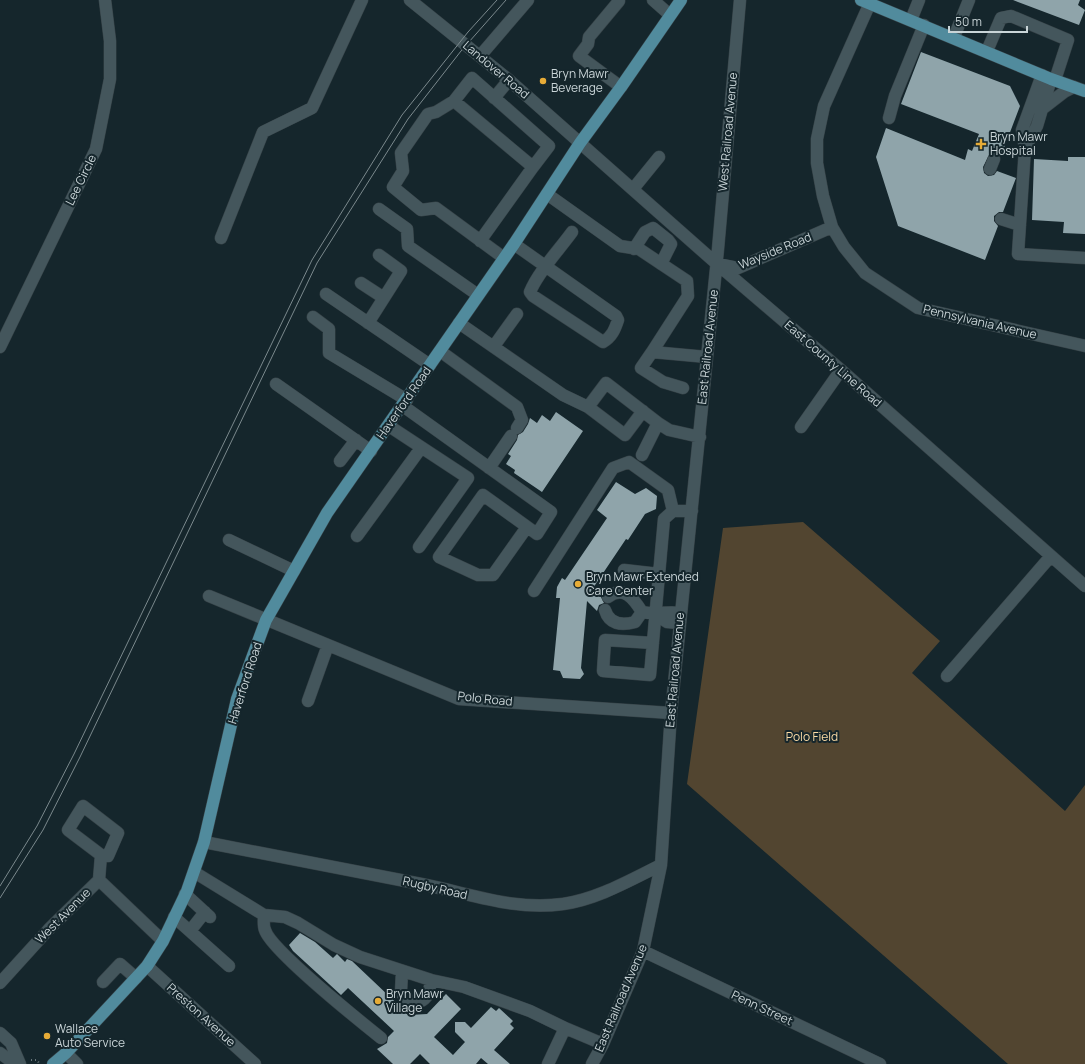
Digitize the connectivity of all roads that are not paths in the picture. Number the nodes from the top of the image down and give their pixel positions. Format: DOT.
graph roads {
  1 [pos="105,0"];
  2 [pos="362,0"];
  3 [pos="410,0"];
  4 [pos="528,0"];
  5 [pos="653,0"];
  6 [pos="681,0"];
  7 [pos="740,0"];
  8 [pos="919,0"];
  9 [pos="969,0"];
  10 [pos="619,1"];
  11 [pos="866,2"];
  12 [pos="670,15"];
  13 [pos="910,20"];
  14 [pos="924,25"];
  15 [pos="954,37"];
  16 [pos="987,51"];
  17 [pos="480,56"];
  18 [pos="1049,78"];
  19 [pos="509,80"];
  20 [pos="621,87"];
  21 [pos="1079,89"];
  22 [pos="494,98"];
  23 [pos="454,101"];
  24 [pos="1041,110"];
  25 [pos="890,118"];
  26 [pos="1026,120"];
  27 [pos="1037,126"];
  28 [pos="580,143"];
  29 [pos="1025,148"];
  30 [pos="659,157"];
  31 [pos="533,167"];
  32 [pos="634,189"];
  33 [pos="547,194"];
  34 [pos="379,208"];
  35 [pos="1001,219"];
  36 [pos="1020,225"];
  37 [pos="832,227"];
  38 [pos="572,232"];
  39 [pos="221,238"];
  40 [pos="480,241"];
  41 [pos="514,244"];
  42 [pos="634,249"];
  43 [pos="379,255"];
  44 [pos="504,258"];
  45 [pos="1085,258"];
  46 [pos="661,264"];
  47 [pos="717,264"];
  48 [pos="547,266"];
  49 [pos="361,282"];
  50 [pos="326,294"];
  51 [pos="478,296"];
  52 [pos="384,298"];
  53 [pos="517,314"];
  54 [pos="313,317"];
  55 [pos="368,323"];
  56 [pos="459,323"];
  57 [pos="494,346"];
  58 [pos="1085,346"];
  59 [pos="0,347"];
  60 [pos="440,351"];
  61 [pos="652,352"];
  62 [pos="707,357"];
  63 [pos="430,365"];
  64 [pos="841,370"];
  65 [pos="276,384"];
  66 [pos="682,388"];
  67 [pos="405,403"];
  68 [pos="588,407"];
  69 [pos="643,411"];
  70 [pos="658,423"];
  71 [pos="388,426"];
  72 [pos="801,427"];
  73 [pos="700,437"];
  74 [pos="356,440"];
  75 [pos="421,448"];
  76 [pos="371,451"];
  77 [pos="642,455"];
  78 [pos="340,461"];
  79 [pos="489,468"];
  80 [pos="673,510"];
  81 [pos="692,512"];
  82 [pos="527,527"];
  83 [pos="357,536"];
  84 [pos="229,540"];
  85 [pos="419,547"];
  86 [pos="1051,556"];
  87 [pos="624,570"];
  88 [pos="294,571"];
  89 [pos="659,574"];
  90 [pos="1085,586"];
  91 [pos="534,591"];
  92 [pos="209,596"];
  93 [pos="608,597"];
  94 [pos="605,610"];
  95 [pos="642,612"];
  96 [pos="656,615"];
  97 [pos="680,618"];
  98 [pos="266,620"];
  99 [pos="653,643"];
  100 [pos="328,645"];
  101 [pos="947,676"];
  102 [pos="308,701"];
  103 [pos="671,713"];
  104 [pos="204,842"];
  105 [pos="101,855"];
  106 [pos="661,865"];
  107 [pos="194,872"];
  108 [pos="99,880"];
  109 [pos="185,894"];
  110 [pos="264,915"];
  111 [pos="174,917"];
  112 [pos="190,931"];
  113 [pos="163,941"];
  114 [pos="643,952"];
  115 [pos="147,966"];
  116 [pos="229,966"];
  117 [pos="402,971"];
  118 [pos="136,978"];
  119 [pos="432,980"];
  120 [pos="103,982"];
  121 [pos="0,983"];
  122 [pos="565,1028"];
  123 [pos="0,1033"];
  124 [pos="381,1038"];
  125 [pos="604,1044"];
  126 [pos="0,1053"];
  127 [pos="66,1053"];
  128 [pos="25,1063"];
  129 [pos="15,1064"];
  130 [pos="53,1064"];
  131 [pos="77,1064"];
  132 [pos="255,1064"];
  133 [pos="548,1064"];
  134 [pos="592,1064"];
  135 [pos="880,1064"];
  1 -- 59 [label="street, Lee Circle"];
  2 -- 39 [label="street"];
  3 -- 17 [label="street, Landover Road"];
  4 -- 17 [label="street"];
  5 -- 12 [label="street"];
  6 -- 12 [label="main road, Haverford Road"];
  7 -- 47 [label="street, West Railroad Avenue"];
  8 -- 13 [label="street"];
  9 -- 15 [label="street"];
  10 -- 20 [label="street"];
  11 -- 13 [label="main road"];
  11 -- 37 [label="street, Pennsylvania Avenue"];
  12 -- 20 [label="main road, Haverford Road"];
  13 -- 14 [label="main road"];
  14 -- 15 [label="main road"];
  14 -- 25 [label="street"];
  15 -- 16 [label="main road"];
  16 -- 18 [label="main road"];
  16 -- 18 [label="street"];
  17 -- 19 [label="street, Landover Road"];
  18 -- 21 [label="main road"];
  18 -- 24 [label="street"];
  18 -- 26 [label="street"];
  19 -- 22 [label="street"];
  19 -- 28 [label="street, Landover Road"];
  20 -- 28 [label="main road, Haverford Road"];
  21 -- 24 [label="street"];
  22 -- 23 [label="street"];
  22 -- 31 [label="street"];
  23 -- 31 [label="street"];
  23 -- 40 [label="street"];
  24 -- 27 [label="street"];
  26 -- 27 [label="street"];
  26 -- 29 [label="street"];
  27 -- 29 [label="street"];
  28 -- 32 [label="street, East County Line Road"];
  28 -- 33 [label="main road, Haverford Road"];
  29 -- 36 [label="street"];
  30 -- 32 [label="street"];
  31 -- 40 [label="street"];
  32 -- 47 [label="street, East County Line Road"];
  33 -- 41 [label="main road, Haverford Road"];
  33 -- 42 [label="street"];
  34 -- 51 [label="street"];
  35 -- 36 [label="street"];
  36 -- 45 [label="street"];
  37 -- 47 [label="street, Wayside Road"];
  37 -- 58 [label="street, Pennsylvania Avenue"];
  38 -- 48 [label="street"];
  40 -- 44 [label="street"];
  41 -- 44 [label="main road, Haverford Road"];
  41 -- 48 [label="street"];
  42 -- 46 [label="street"];
  42 -- 46 [label="street"];
  43 -- 52 [label="street"];
  44 -- 51 [label="main road, Haverford Road"];
  46 -- 61 [label="street"];
  47 -- 62 [label="street, East Railroad Avenue"];
  47 -- 64 [label="street, East County Line Road"];
  48 -- 48 [label="street"];
  49 -- 52 [label="street"];
  50 -- 55 [label="street"];
  51 -- 56 [label="main road, Haverford Road"];
  52 -- 55 [label="street"];
  53 -- 57 [label="street"];
  54 -- 67 [label="street"];
  55 -- 63 [label="street"];
  56 -- 57 [label="street"];
  56 -- 60 [label="main road, Haverford Road"];
  57 -- 68 [label="street"];
  60 -- 63 [label="main road, Haverford Road"];
  60 -- 79 [label="street"];
  61 -- 62 [label="street"];
  61 -- 66 [label="street"];
  62 -- 73 [label="street, East Railroad Avenue"];
  63 -- 67 [label="main road, Haverford Road"];
  64 -- 72 [label="street"];
  64 -- 86 [label="street, East County Line Road"];
  65 -- 74 [label="street"];
  67 -- 71 [label="main road, Haverford Road"];
  67 -- 79 [label="street"];
  68 -- 69 [label="street"];
  68 -- 69 [label="street"];
  69 -- 70 [label="street"];
  70 -- 73 [label="street"];
  70 -- 77 [label="street"];
  71 -- 75 [label="street"];
  71 -- 76 [label="main road, Haverford Road"];
  73 -- 81 [label="street, East Railroad Avenue"];
  74 -- 76 [label="street"];
  74 -- 78 [label="street"];
  75 -- 83 [label="street"];
  75 -- 85 [label="street"];
  76 -- 88 [label="main road, Haverford Road"];
  79 -- 82 [label="street"];
  80 -- 81 [label="street"];
  80 -- 89 [label="street"];
  80 -- 91 [label="street"];
  81 -- 97 [label="street, East Railroad Avenue"];
  82 -- 82 [label="street"];
  84 -- 88 [label="street"];
  86 -- 90 [label="street, East County Line Road"];
  86 -- 101 [label="street"];
  87 -- 89 [label="street"];
  88 -- 98 [label="main road, Haverford Road"];
  89 -- 96 [label="street"];
  92 -- 98 [label="street, Polo Road"];
  93 -- 95 [label="street"];
  94 -- 95 [label="street"];
  95 -- 96 [label="street"];
  96 -- 97 [label="street"];
  96 -- 99 [label="street"];
  97 -- 103 [label="street, East Railroad Avenue"];
  98 -- 100 [label="street, Polo Road"];
  98 -- 104 [label="main road, Haverford Road"];
  99 -- 99 [label="street"];
  100 -- 102 [label="street"];
  100 -- 103 [label="street, Polo Road"];
  103 -- 106 [label="street, East Railroad Avenue"];
  104 -- 106 [label="street, Rugby Road"];
  104 -- 107 [label="main road, Haverford Road"];
  105 -- 108 [label="street"];
  106 -- 114 [label="street, East Railroad Avenue"];
  107 -- 109 [label="main road, Haverford Road"];
  107 -- 110 [label="street"];
  108 -- 113 [label="street, West Avenue"];
  108 -- 121 [label="street, West Avenue"];
  109 -- 111 [label="main road, Haverford Road"];
  109 -- 112 [label="street"];
  110 -- 117 [label="street"];
  110 -- 124 [label="street"];
  111 -- 112 [label="street"];
  111 -- 113 [label="main road, Haverford Road"];
  112 -- 116 [label="street"];
  113 -- 115 [label="main road, Haverford Road"];
  114 -- 125 [label="street, East Railroad Avenue"];
  114 -- 135 [label="street, Penn Street"];
  115 -- 118 [label="main road, Haverford Road"];
  115 -- 132 [label="street, Preston Avenue"];
  117 -- 119 [label="street"];
  117 -- 119 [label="street"];
  118 -- 120 [label="street"];
  118 -- 127 [label="main road, Haverford Road"];
  119 -- 122 [label="street"];
  122 -- 125 [label="street"];
  122 -- 133 [label="street"];
  123 -- 128 [label="street"];
  125 -- 134 [label="street, East Railroad Avenue"];
  126 -- 129 [label="street"];
  127 -- 130 [label="main road, Haverford Road"];
  127 -- 131 [label="street"];
}
